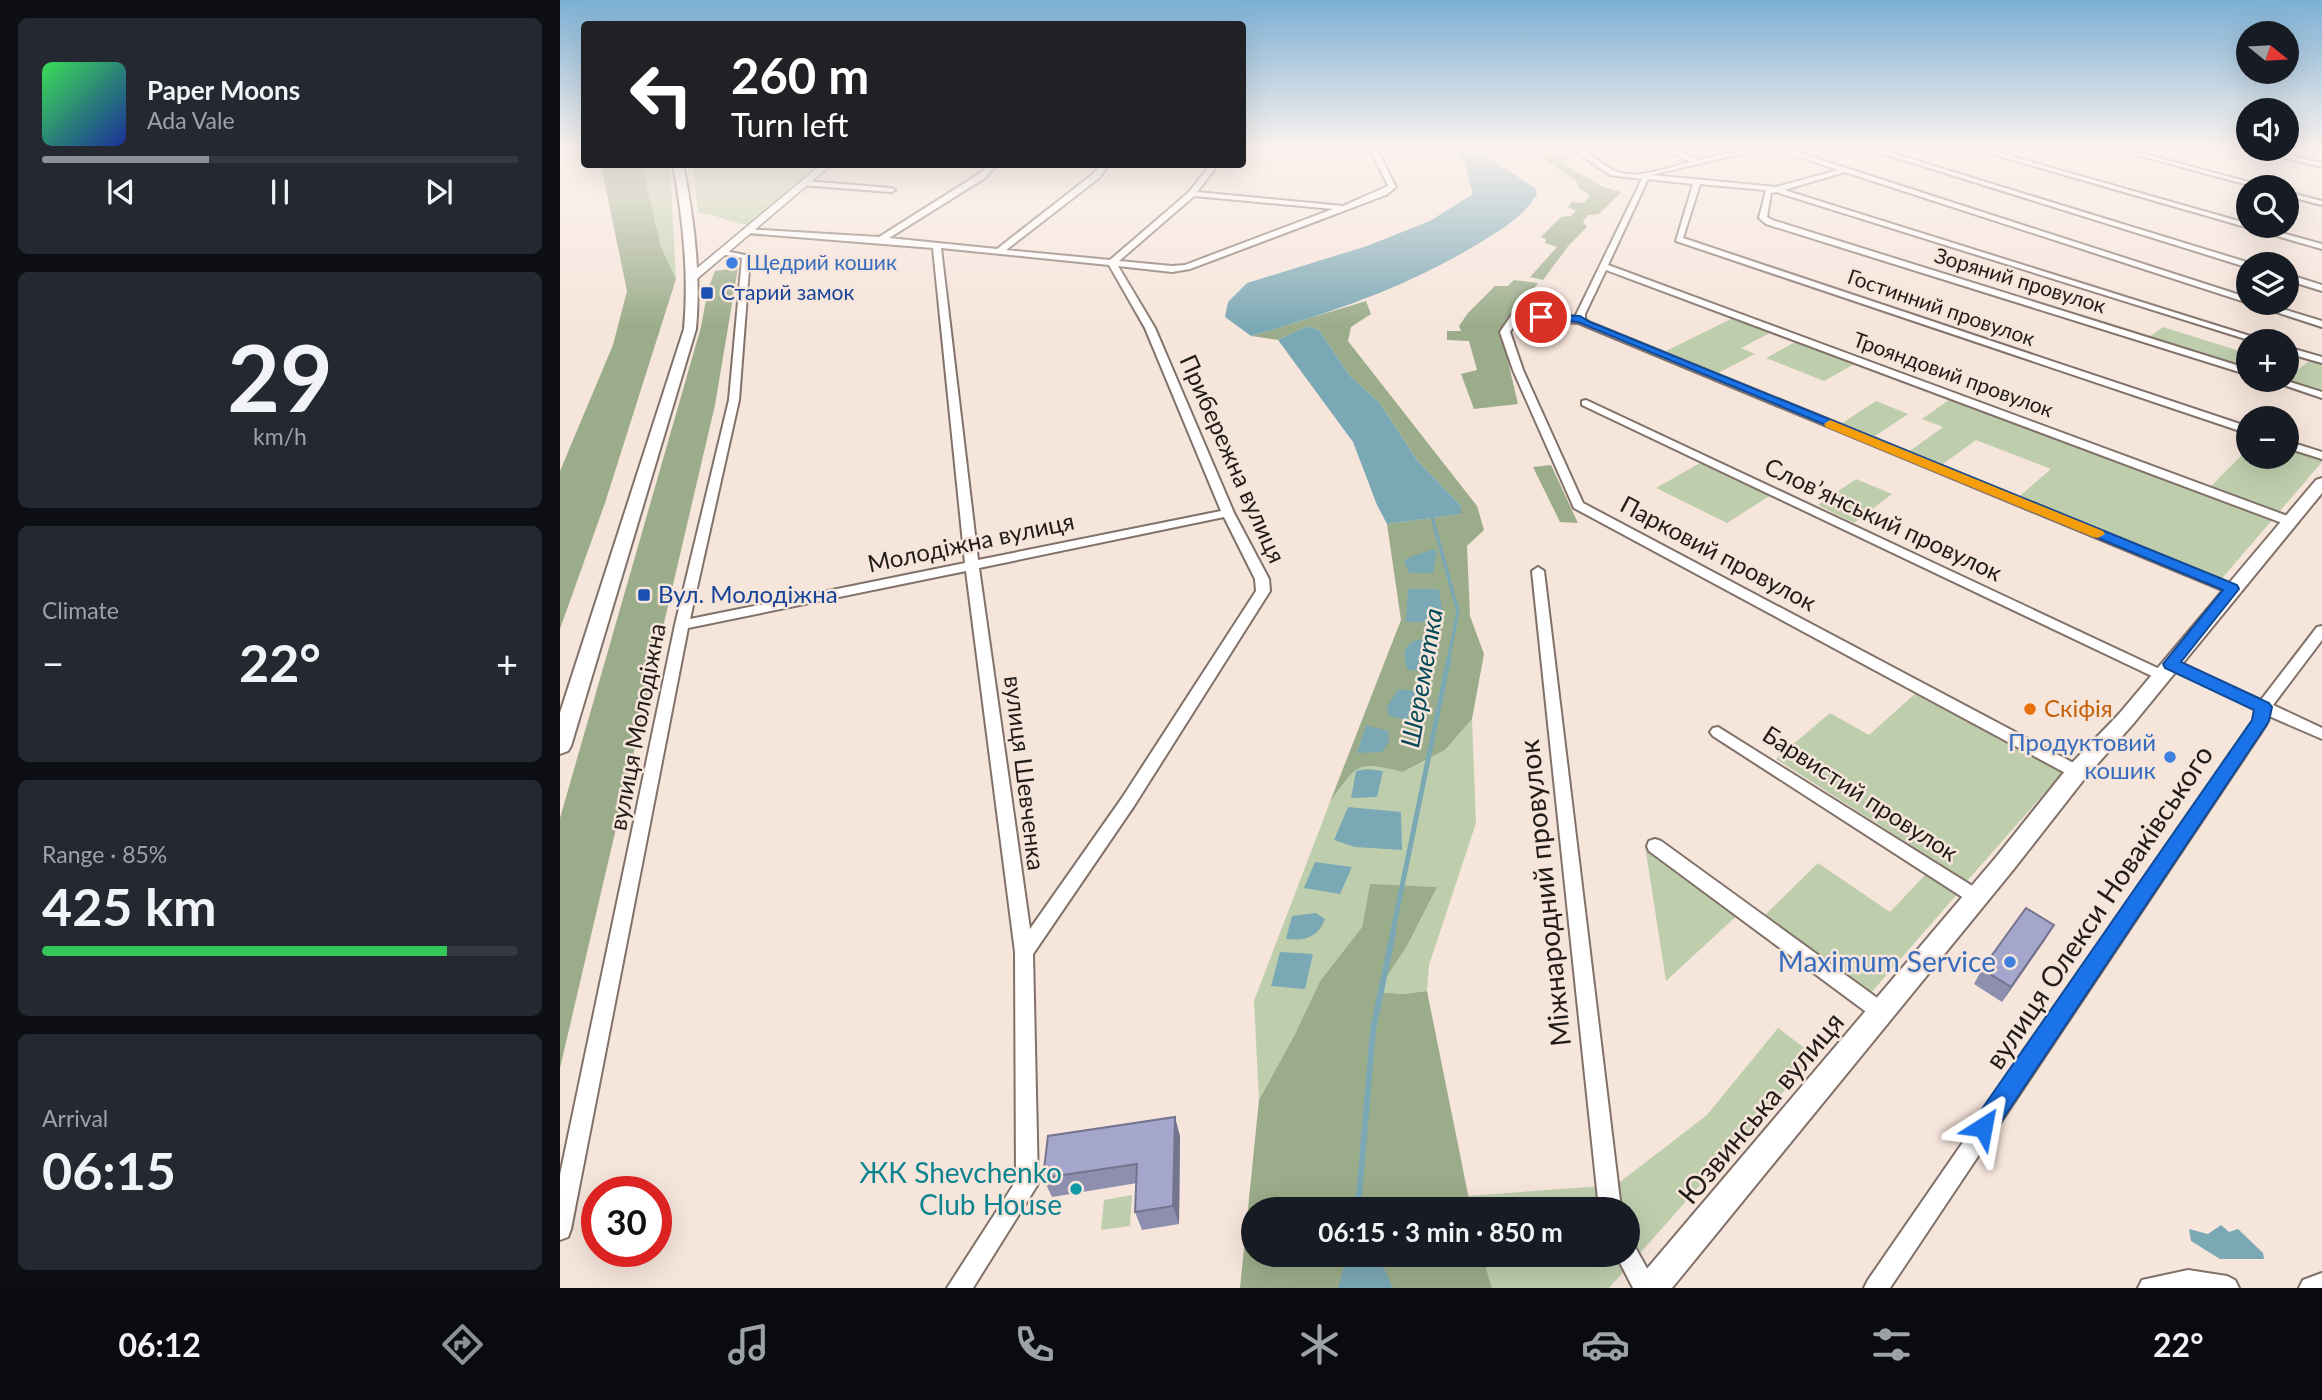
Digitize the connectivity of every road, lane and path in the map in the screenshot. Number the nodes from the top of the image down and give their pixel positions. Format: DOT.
graph roads {
  1 [pos="687,208"];
  2 [pos="775,208"];
  3 [pos="931,208"];
  4 [pos="1055,208"];
  5 [pos="1176,208"];
  6 [pos="1344,208"];
  7 [pos="1631,208"];
  8 [pos="1689,208"];
  9 [pos="1765,208"];
  10 [pos="1835,208"];
  11 [pos="1963,208"];
  12 [pos="2064,208"];
  13 [pos="2185,208"];
  14 [pos="747,231"];
  15 [pos="881,240"];
  16 [pos="937,246"];
  17 [pos="2322,247"];
  18 [pos="998,252"];
  19 [pos="722,253"];
  20 [pos="2236,261"];
  21 [pos="1112,263"];
  22 [pos="1604,266"];
  23 [pos="694,276"];
  24 [pos="2299,281"];
  25 [pos="2322,288"];
  26 [pos="2236,297"];
  27 [pos="2293,315"];
  28 [pos="1580,320"];
  29 [pos="2322,324"];
  30 [pos="2236,333"];
  31 [pos="2299,353"];
  32 [pos="2322,360"];
  33 [pos="2236,368"];
  34 [pos="2299,388"];
  35 [pos="2322,395"];
  36 [pos="1586,402"];
  37 [pos="2236,427"];
  38 [pos="2299,448"];
  39 [pos="2322,456"];
  40 [pos="2322,483"];
  41 [pos="1228,513"];
  42 [pos="2289,521"];
  43 [pos="972,566"];
  44 [pos="1538,571"];
  45 [pos="2232,589"];
  46 [pos="682,625"];
  47 [pos="2322,630"];
  48 [pos="2166,670"];
  49 [pos="2263,707"];
  50 [pos="1718,732"];
  51 [pos="2322,734"];
  52 [pos="560,746"];
  53 [pos="2077,772"];
  54 [pos="1655,846"];
  55 [pos="1976,897"];
  56 [pos="1024,952"];
  57 [pos="1880,1011"];
  58 [pos="1609,1197"];
  59 [pos="560,1229"];
  60 [pos="1635,1267"];
  61 [pos="2322,1285"];
  62 [pos="959,1288"];
  63 [pos="1648,1288"];
  64 [pos="1876,1288"];
  65 [pos="2150,1288"];
  66 [pos="2227,1288"];
  67 [pos="2311,1288"];
  1 -- 23 [label="main road"];
  2 -- 14 [label="street"];
  3 -- 15 [label="street"];
  4 -- 18 [label="street"];
  5 -- 21 [label="street"];
  6 -- 21 [label="street"];
  7 -- 22 [label="street"];
  8 -- 37 [label="street, Гостинний провулок"];
  9 -- 33 [label="street, Зоряний провулок"];
  10 -- 30 [label="street"];
  11 -- 26 [label="street"];
  12 -- 20 [label="street"];
  13 -- 17 [label="street"];
  14 -- 15 [label="street"];
  14 -- 19 [label="street"];
  15 -- 16 [label="street"];
  16 -- 18 [label="street"];
  16 -- 43 [label="street, вулиця Шевченка"];
  18 -- 21 [label="street"];
  19 -- 23 [label="street"];
  19 -- 46 [label="street, вулиця Молодіжна"];
  21 -- 41 [label="street, Прибережна вулиця"];
  22 -- 28 [label="street"];
  22 -- 42 [label="street, Трояндовий провулок"];
  23 -- 52 [label="main road"];
  24 -- 25 [label="street"];
  27 -- 29 [label="street"];
  28 -- 45 [label="street"];
  28 -- 53 [label="street, Парковий провулок"];
  31 -- 32 [label="street"];
  34 -- 35 [label="street"];
  36 -- 48 [label="street, Словʼянський провулок"];
  38 -- 39 [label="street"];
  40 -- 42 [label="main road, Юзвинська вулиця"];
  41 -- 43 [label="street, Молодіжна вулиця"];
  41 -- 56 [label="street, Прибережна вулиця"];
  42 -- 45 [label="main road, Юзвинська вулиця"];
  43 -- 46 [label="street, Молодіжна вулиця"];
  43 -- 56 [label="street, вулиця Шевченка"];
  44 -- 58 [label="street, Міжнародний провулок"];
  45 -- 48 [label="main road, Юзвинська вулиця"];
  46 -- 59 [label="street, вулиця Молодіжна"];
  47 -- 49 [label="street, вулиця Олекси Новаківського"];
  48 -- 49 [label="street, Словʼянський провулок"];
  48 -- 53 [label="main road, Юзвинська вулиця"];
  49 -- 51 [label="street, Словʼянський провулок"];
  49 -- 64 [label="street, вулиця Олекси Новаківського"];
  50 -- 55 [label="street, Барвистий провулок"];
  53 -- 55 [label="main road, Юзвинська вулиця"];
  54 -- 57 [label="street"];
  55 -- 57 [label="main road, Юзвинська вулиця"];
  56 -- 62 [label="street, вулиця Шевченка"];
  57 -- 63 [label="main road, Юзвинська вулиця"];
  60 -- 63 [label="street"];
  61 -- 67 [label="street"];
  65 -- 66 [label="street"];
}
